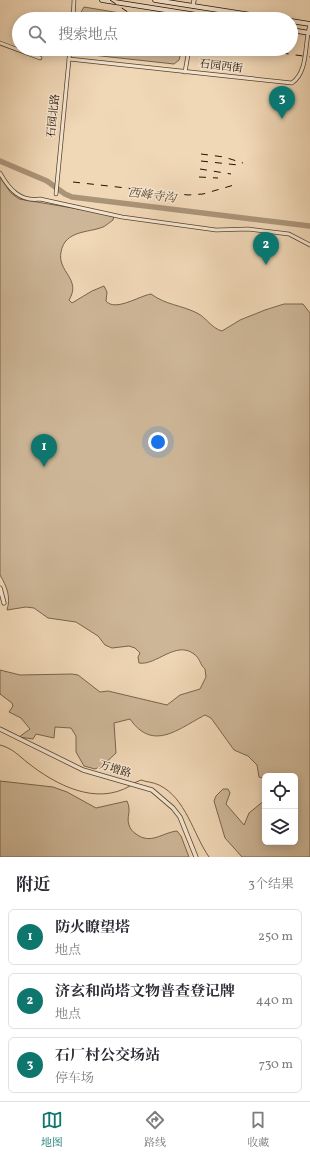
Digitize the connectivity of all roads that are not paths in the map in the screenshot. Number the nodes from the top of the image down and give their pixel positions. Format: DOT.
graph roads {
  1 [pos="74,0"];
  2 [pos="102,0"];
  3 [pos="155,0"];
  4 [pos="194,0"];
  5 [pos="193,6"];
  6 [pos="73,12"];
  7 [pos="167,12"];
  8 [pos="231,12"];
  9 [pos="298,22"];
  10 [pos="310,25"];
  11 [pos="298,31"];
  12 [pos="309,33"];
  13 [pos="0,43"];
  14 [pos="12,48"];
  15 [pos="35,56"];
  16 [pos="69,56"];
  17 [pos="188,56"];
  18 [pos="40,58"];
  19 [pos="69,59"];
  20 [pos="185,72"];
  21 [pos="0,173"];
  22 [pos="56,194"];
  23 [pos="310,245"];
  24 [pos="0,588"];
  25 [pos="4,603"];
  26 [pos="0,729"];
  27 [pos="196,857"];
  1 -- 6 [label="street"];
  2 -- 7 [label="main road"];
  3 -- 5 [label="main road"];
  4 -- 5 [label="street"];
  5 -- 8 [label="main road"];
  9 -- 10 [label="main road"];
  10 -- 12 [label="street"];
  11 -- 12 [label="main road"];
  12 -- 20 [label="street, 石园西街"];
  13 -- 14 [label="street"];
  15 -- 18 [label="street"];
  16 -- 19 [label="street, 石园北路"];
  17 -- 20 [label="street"];
  19 -- 20 [label="street, 石园西街"];
  19 -- 22 [label="street, 石园北路"];
  21 -- 23 [label="street"];
  24 -- 25 [label="street"];
  26 -- 27 [label="street, 万增路"];
}
